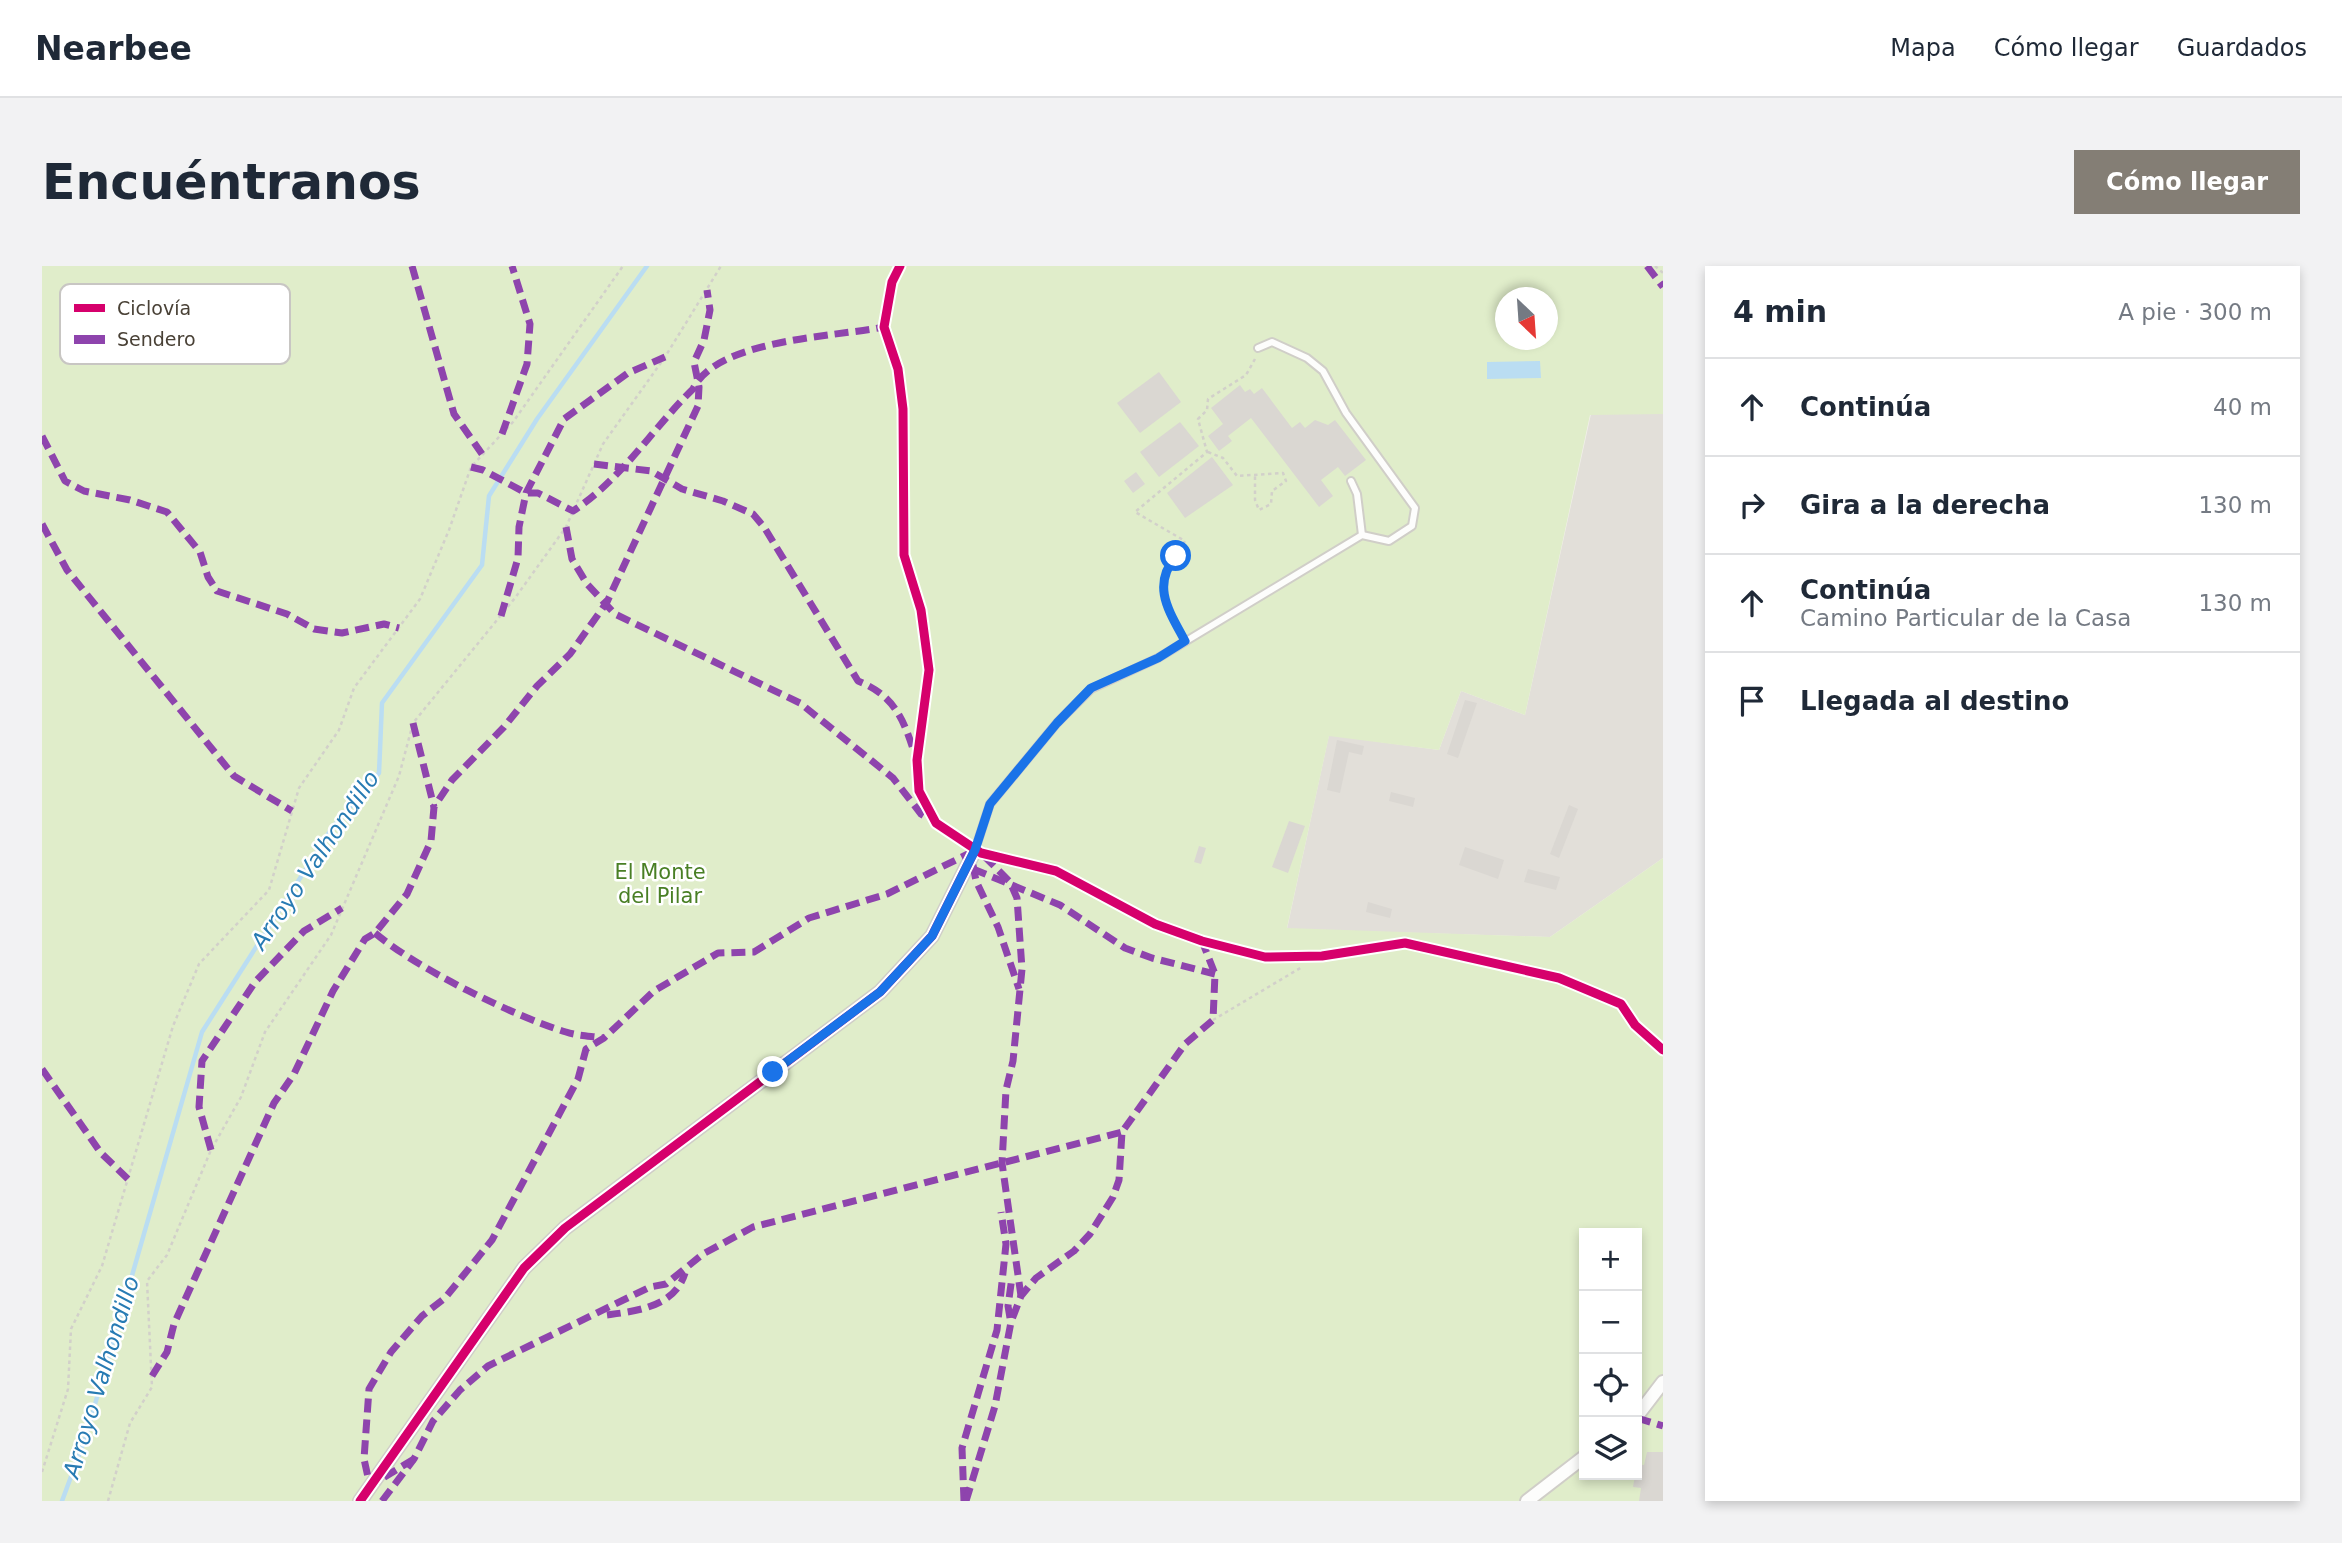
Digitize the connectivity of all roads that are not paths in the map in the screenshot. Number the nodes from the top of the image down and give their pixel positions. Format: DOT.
graph roads {
  1 [pos="1261,347"];
  2 [pos="1351,481"];
  3 [pos="1362,535"];
  4 [pos="975,850"];
  5 [pos="1322,956"];
  6 [pos="1621,1004"];
  7 [pos="1663,1050"];
  8 [pos="1663,1382"];
  9 [pos="1642,1409"];
  10 [pos="1579,1461"];
  11 [pos="360,1501"];
  12 [pos="1527,1501"];
  1 -- 3 [label="lane"];
  2 -- 3 [label="lane"];
  3 -- 4 [label="lane"];
  4 -- 5 [label="lane"];
  4 -- 11 [label="street"];
  6 -- 7 [label="lane"];
  8 -- 9 [label="street"];
  10 -- 12 [label="street"];
}
